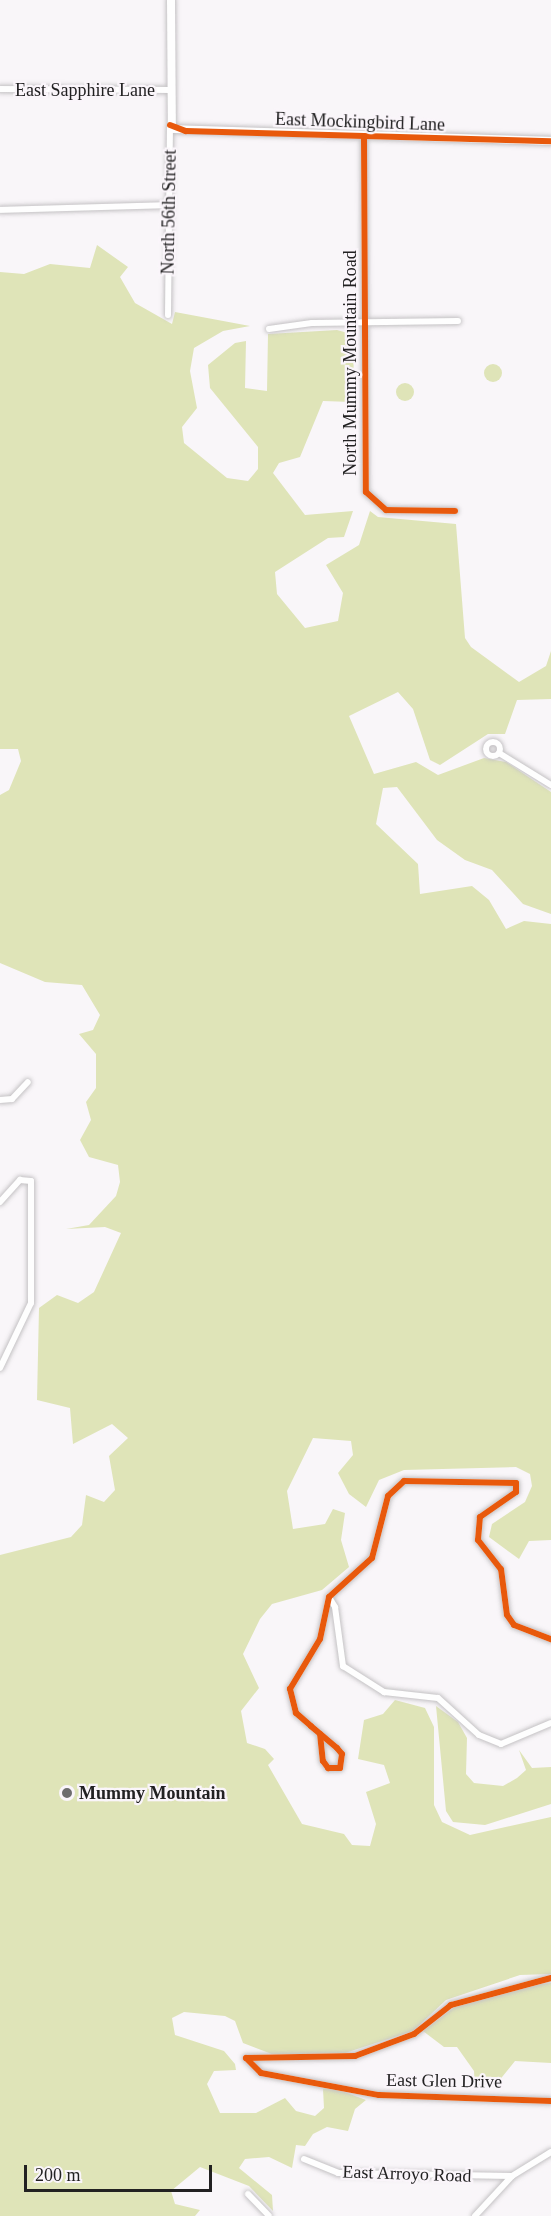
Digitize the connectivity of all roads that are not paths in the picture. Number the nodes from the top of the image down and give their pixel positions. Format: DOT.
graph roads {
  1 [pos="171,0"];
  2 [pos="0,89"];
  3 [pos="171,90"];
  4 [pos="170,125"];
  5 [pos="364,137"];
  6 [pos="551,141"];
  7 [pos="169,206"];
  8 [pos="0,210"];
  9 [pos="168,315"];
  10 [pos="458,321"];
  11 [pos="364,323"];
  12 [pos="269,328"];
  13 [pos="454,511"];
  14 [pos="500,753"];
  15 [pos="551,785"];
  16 [pos="28,1082"];
  17 [pos="0,1100"];
  18 [pos="0,1202"];
  19 [pos="0,1368"];
  20 [pos="329,1596"];
  21 [pos="551,1639"];
  22 [pos="551,1722"];
  23 [pos="320,1734"];
  24 [pos="551,1978"];
  25 [pos="551,2102"];
  26 [pos="551,2152"];
  27 [pos="304,2159"];
  28 [pos="512,2176"];
  29 [pos="249,2194"];
  30 [pos="269,2216"];
  31 [pos="475,2216"];
  1 -- 3 [label="street, North 56th Street"];
  2 -- 3 [label="street, East Sapphire Lane"];
  3 -- 4 [label="street, North 56th Street"];
  4 -- 5 [label="street, East Mockingbird Lane"];
  4 -- 7 [label="street, North 56th Street"];
  5 -- 6 [label="street, East Mockingbird Lane"];
  5 -- 11 [label="street, North Mummy Mountain Road"];
  7 -- 8 [label="street"];
  7 -- 9 [label="street, North 56th Street"];
  10 -- 11 [label="street"];
  11 -- 12 [label="street"];
  11 -- 13 [label="street, North Mummy Mountain Road"];
  14 -- 15 [label="street"];
  16 -- 17 [label="street"];
  18 -- 19 [label="street"];
  20 -- 21 [label="street"];
  20 -- 22 [label="street"];
  20 -- 23 [label="street"];
  23 -- 23 [label="street"];
  24 -- 25 [label="street, East Glen Drive"];
  26 -- 28 [label="street"];
  27 -- 28 [label="street, East Arroyo Road"];
  28 -- 31 [label="street"];
  29 -- 30 [label="street"];
}
